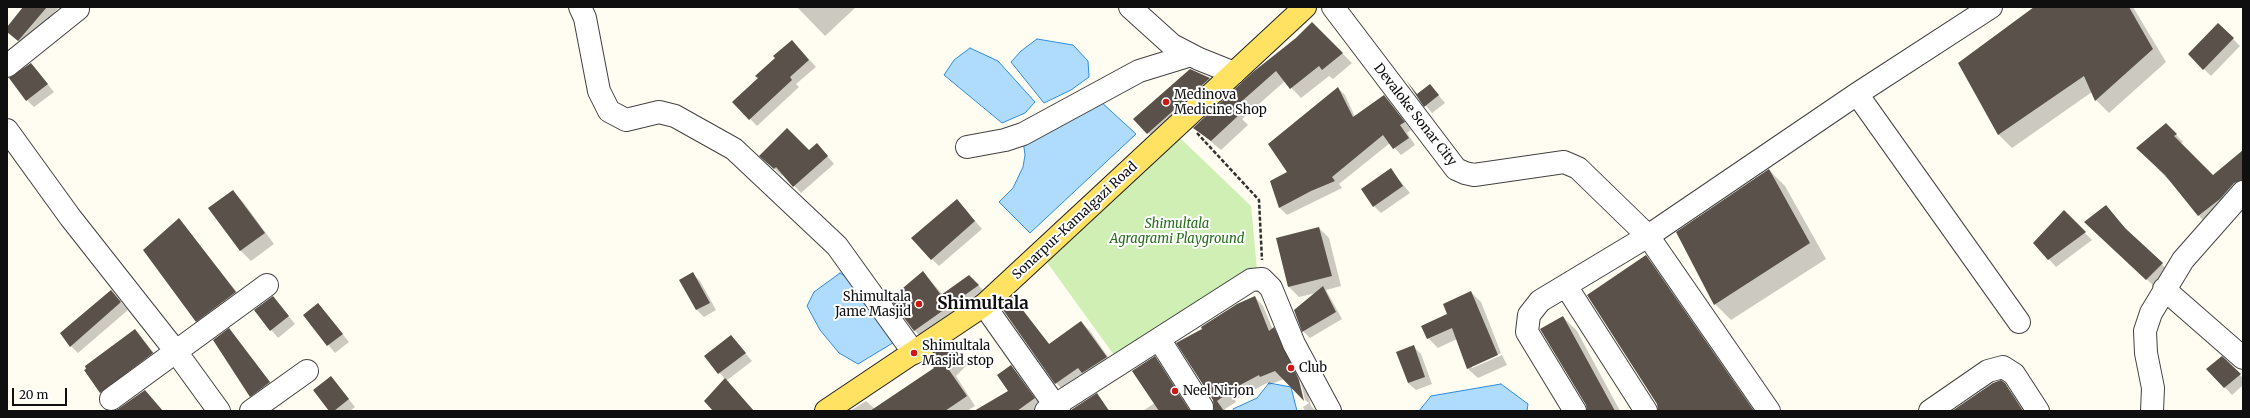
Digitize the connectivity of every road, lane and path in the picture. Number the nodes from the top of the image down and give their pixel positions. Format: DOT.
graph roads {
  1 [pos="580,7"];
  2 [pos="1130,7"];
  3 [pos="1305,7"];
  4 [pos="1333,7"];
  5 [pos="1991,7"];
  6 [pos="78,10"];
  7 [pos="1191,55"];
  8 [pos="7,66"];
  9 [pos="1234,73"];
  10 [pos="1857,94"];
  11 [pos="1184,120"];
  12 [pos="7,130"];
  13 [pos="967,147"];
  14 [pos="2243,192"];
  15 [pos="1648,236"];
  16 [pos="1262,279"];
  17 [pos="267,285"];
  18 [pos="1566,286"];
  19 [pos="2164,289"];
  20 [pos="984,305"];
  21 [pos="2019,322"];
  22 [pos="1159,339"];
  23 [pos="176,352"];
  24 [pos="914,353"];
  25 [pos="2243,358"];
  26 [pos="307,371"];
  27 [pos="111,398"];
  28 [pos="1202,407"];
  29 [pos="1053,409"];
  30 [pos="219,411"];
  31 [pos="251,411"];
  32 [pos="826,411"];
  33 [pos="1330,411"];
  34 [pos="1575,411"];
  35 [pos="1646,411"];
  36 [pos="1770,411"];
  37 [pos="1930,411"];
  38 [pos="2038,411"];
  39 [pos="2152,411"];
  1 -- 24 [label="street"];
  2 -- 7 [label="street"];
  3 -- 9 [label="main road, Sonarpur-Kamalgazi Road"];
  4 -- 15 [label="street, Devaloke Sonar City"];
  5 -- 10 [label="street"];
  6 -- 8 [label="street"];
  7 -- 9 [label="street"];
  7 -- 13 [label="street"];
  9 -- 11 [label="main road, Sonarpur-Kamalgazi Road"];
  10 -- 15 [label="street"];
  10 -- 21 [label="street"];
  11 -- 16 [label="path"];
  11 -- 20 [label="main road, Sonarpur-Kamalgazi Road"];
  12 -- 23 [label="street"];
  14 -- 19 [label="street"];
  15 -- 18 [label="street"];
  15 -- 36 [label="street, Devaloke Sonar City"];
  16 -- 22 [label="street"];
  16 -- 33 [label="street"];
  17 -- 23 [label="street"];
  18 -- 34 [label="street"];
  18 -- 35 [label="street"];
  19 -- 25 [label="street"];
  19 -- 39 [label="street"];
  20 -- 24 [label="main road, Sonarpur-Kamalgazi Road"];
  20 -- 29 [label="street"];
  22 -- 28 [label="street"];
  22 -- 29 [label="street"];
  23 -- 27 [label="street"];
  23 -- 30 [label="street"];
  24 -- 32 [label="main road, Sonarpur-Kamalgazi Road"];
  26 -- 31 [label="street"];
  37 -- 38 [label="street"];
}
